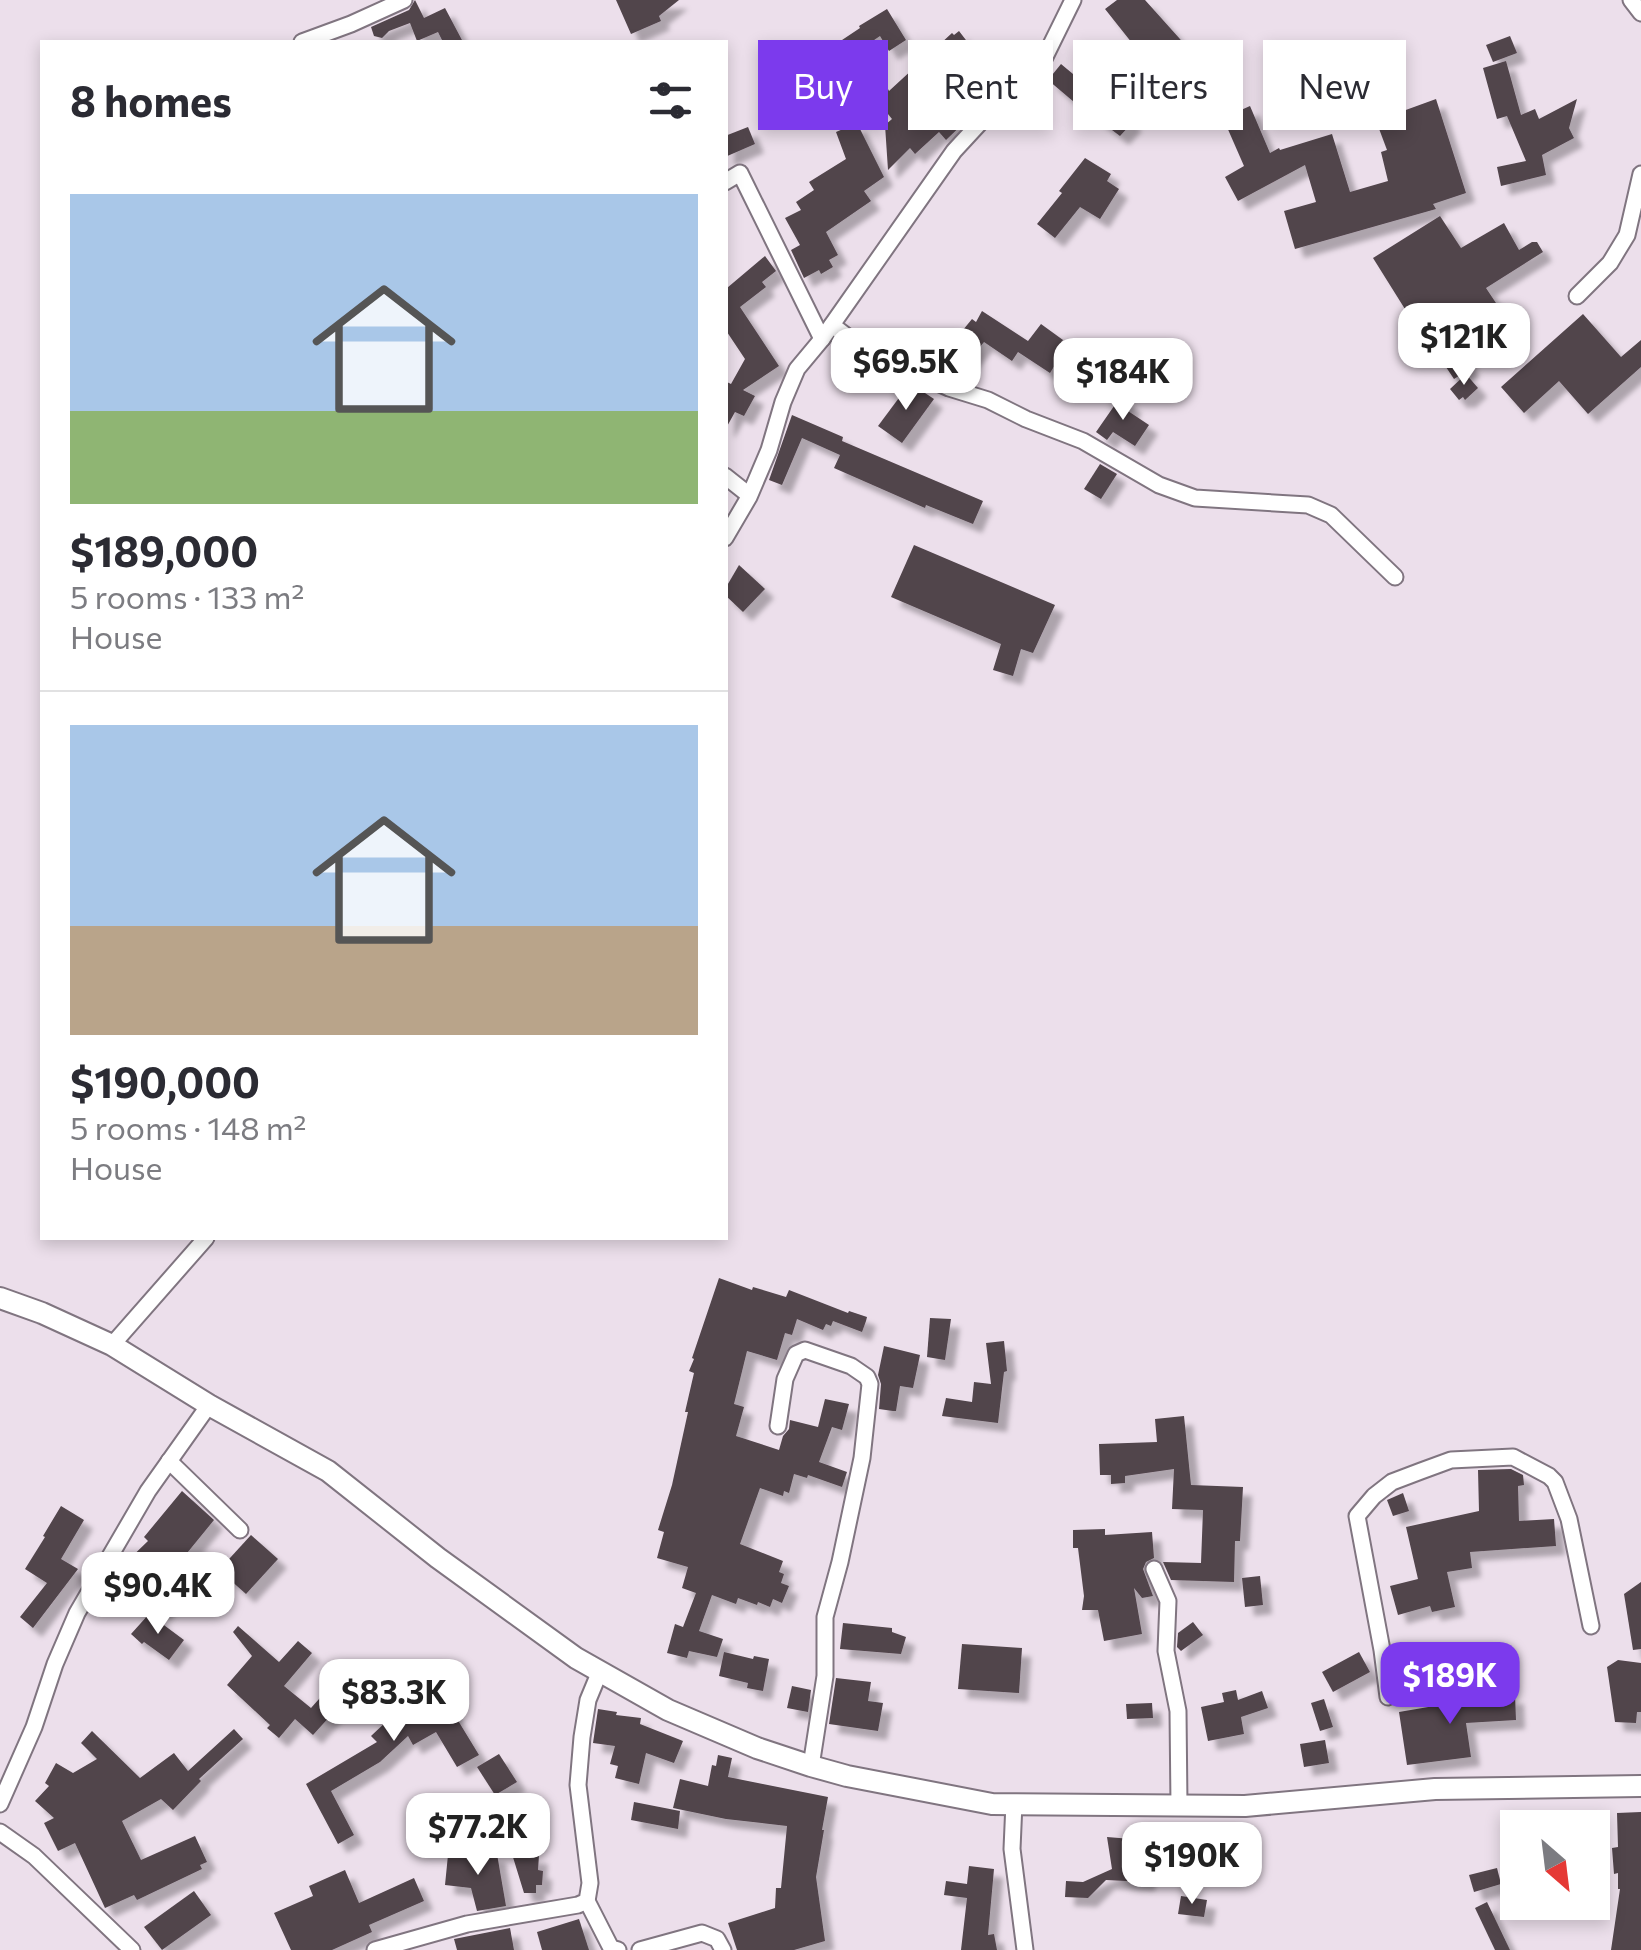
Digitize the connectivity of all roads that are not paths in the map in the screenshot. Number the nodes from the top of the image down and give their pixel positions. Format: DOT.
graph roads {
  1 [pos="404,0"];
  2 [pos="1073,0"];
  3 [pos="1631,0"];
  4 [pos="1641,13"];
  5 [pos="308,40"];
  6 [pos="1641,174"];
  7 [pos="728,180"];
  8 [pos="1577,296"];
  9 [pos="832,325"];
  10 [pos="822,340"];
  11 [pos="728,478"];
  12 [pos="750,495"];
  13 [pos="728,533"];
  14 [pos="1395,578"];
  15 [pos="204,1240"];
  16 [pos="0,1298"];
  17 [pos="112,1346"];
  18 [pos="209,1405"];
  19 [pos="778,1426"];
  20 [pos="169,1460"];
  21 [pos="240,1530"];
  22 [pos="1154,1569"];
  23 [pos="1592,1626"];
  24 [pos="600,1671"];
  25 [pos="1388,1697"];
  26 [pos="811,1766"];
  27 [pos="1641,1786"];
  28 [pos="0,1804"];
  29 [pos="1014,1804"];
  30 [pos="1179,1806"];
  31 [pos="0,1832"];
  32 [pos="587,1901"];
  33 [pos="132,1950"];
  34 [pos="374,1950"];
  35 [pos="618,1950"];
  36 [pos="640,1950"];
  37 [pos="723,1950"];
  38 [pos="1025,1950"];
  1 -- 5 [label="street"];
  2 -- 9 [label="street"];
  3 -- 4 [label="street"];
  6 -- 8 [label="street"];
  7 -- 10 [label="street"];
  9 -- 10 [label="street"];
  9 -- 14 [label="street"];
  10 -- 12 [label="street"];
  11 -- 12 [label="street"];
  12 -- 13 [label="street"];
  15 -- 17 [label="street"];
  16 -- 17 [label="street"];
  17 -- 18 [label="street"];
  18 -- 20 [label="street"];
  18 -- 24 [label="street"];
  19 -- 26 [label="street"];
  20 -- 21 [label="street"];
  20 -- 28 [label="street"];
  22 -- 30 [label="street"];
  23 -- 25 [label="street"];
  24 -- 26 [label="street"];
  24 -- 32 [label="street"];
  26 -- 29 [label="street"];
  27 -- 30 [label="street"];
  29 -- 30 [label="street"];
  29 -- 38 [label="street"];
  31 -- 33 [label="street"];
  32 -- 34 [label="street"];
  32 -- 35 [label="street"];
  36 -- 37 [label="street"];
}
